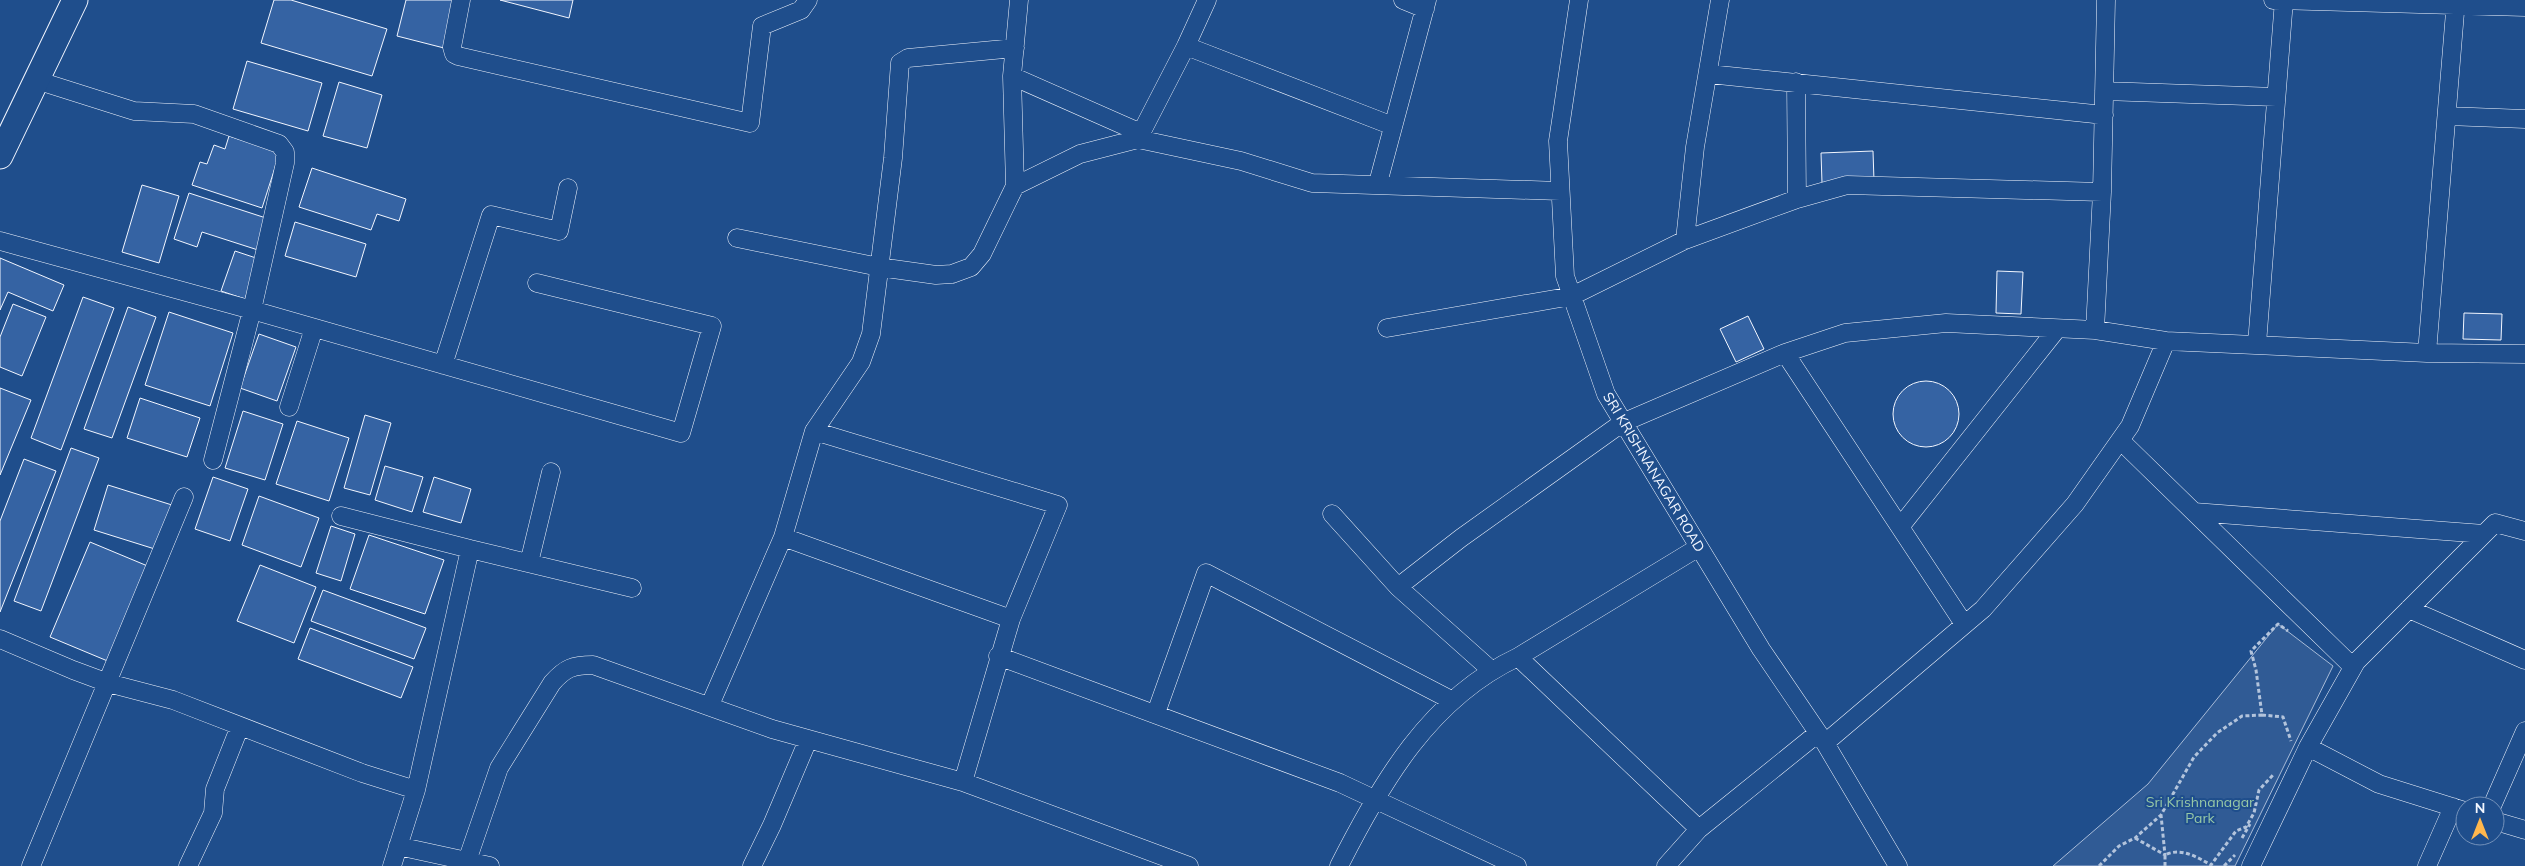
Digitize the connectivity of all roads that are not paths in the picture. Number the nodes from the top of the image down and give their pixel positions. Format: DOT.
graph roads {
  1 [pos="74,0"];
  2 [pos="460,0"];
  3 [pos="808,0"];
  4 [pos="1019,0"];
  5 [pos="1207,0"];
  6 [pos="1403,0"];
  7 [pos="1579,0"];
  8 [pos="1720,0"];
  9 [pos="2106,0"];
  10 [pos="2273,0"];
  11 [pos="2284,0"];
  12 [pos="2456,2"];
  13 [pos="1426,4"];
  14 [pos="2525,7"];
  15 [pos="1186,46"];
  16 [pos="1015,48"];
  17 [pos="1709,74"];
  18 [pos="1012,76"];
  19 [pos="36,80"];
  20 [pos="1796,82"];
  21 [pos="2104,91"];
  22 [pos="2276,97"];
  23 [pos="2104,115"];
  24 [pos="2447,116"];
  25 [pos="2525,119"];
  26 [pos="1393,126"];
  27 [pos="6,131"];
  28 [pos="1140,136"];
  29 [pos="0,156"];
  30 [pos="1378,183"];
  31 [pos="1016,186"];
  32 [pos="568,188"];
  33 [pos="1560,191"];
  34 [pos="2102,192"];
  35 [pos="1797,199"];
  36 [pos="737,238"];
  37 [pos="1685,240"];
  38 [pos="0,241"];
  39 [pos="879,268"];
  40 [pos="537,283"];
  41 [pos="1572,296"];
  42 [pos="252,310"];
  43 [pos="314,328"];
  44 [pos="1387,328"];
  45 [pos="2058,329"];
  46 [pos="2095,330"];
  47 [pos="2166,341"];
  48 [pos="2257,344"];
  49 [pos="1785,353"];
  50 [pos="2427,353"];
  51 [pos="2525,354"];
  52 [pos="443,365"];
  53 [pos="289,407"];
  54 [pos="1622,423"];
  55 [pos="814,431"];
  56 [pos="2120,440"];
  57 [pos="213,460"];
  58 [pos="551,472"];
  59 [pos="184,497"];
  60 [pos="2194,512"];
  61 [pos="1332,514"];
  62 [pos="341,516"];
  63 [pos="1900,527"];
  64 [pos="2525,531"];
  65 [pos="2484,534"];
  66 [pos="783,537"];
  67 [pos="1699,547"];
  68 [pos="470,549"];
  69 [pos="529,563"];
  70 [pos="1398,587"];
  71 [pos="632,588"];
  72 [pos="2409,609"];
  73 [pos="1011,619"];
  74 [pos="1964,624"];
  75 [pos="0,639"];
  76 [pos="998,656"];
  77 [pos="1518,657"];
  78 [pos="2525,660"];
  79 [pos="2353,667"];
  80 [pos="1490,670"];
  81 [pos="108,683"];
  82 [pos="1451,700"];
  83 [pos="710,705"];
  84 [pos="1156,714"];
  85 [pos="240,726"];
  86 [pos="2525,731"];
  87 [pos="1822,738"];
  88 [pos="808,740"];
  89 [pos="2297,744"];
  90 [pos="963,782"];
  91 [pos="416,790"];
  92 [pos="2496,796"];
  93 [pos="1375,800"];
  94 [pos="2455,808"];
  95 [pos="2455,816"];
  96 [pos="2505,824"];
  97 [pos="1699,829"];
  98 [pos="2525,830"];
  99 [pos="398,846"];
  100 [pos="467,861"];
  101 [pos="31,866"];
  102 [pos="188,866"];
  103 [pos="392,866"];
  104 [pos="490,866"];
  105 [pos="752,866"];
  106 [pos="1189,866"];
  107 [pos="1339,866"];
  108 [pos="1516,866"];
  109 [pos="1666,866"];
  110 [pos="1898,866"];
  111 [pos="2251,866"];
  112 [pos="2427,866"];
  1 -- 19 [label="main road"];
  2 -- 3 [label="street"];
  4 -- 16 [label="street"];
  5 -- 15 [label="street"];
  6 -- 13 [label="street"];
  7 -- 33 [label="street, SRI KRISHNANAGAR ROAD"];
  8 -- 17 [label="street"];
  9 -- 21 [label="street"];
  10 -- 11 [label="street"];
  11 -- 12 [label="street"];
  11 -- 22 [label="street"];
  12 -- 14 [label="street"];
  12 -- 24 [label="street"];
  13 -- 26 [label="street"];
  15 -- 26 [label="street"];
  15 -- 28 [label="street"];
  16 -- 18 [label="street"];
  16 -- 39 [label="street"];
  17 -- 20 [label="street"];
  17 -- 37 [label="street"];
  18 -- 28 [label="street"];
  18 -- 31 [label="street"];
  19 -- 27 [label="main road"];
  19 -- 42 [label="street"];
  20 -- 23 [label="street"];
  20 -- 35 [label="street"];
  21 -- 22 [label="street"];
  21 -- 23 [label="street"];
  22 -- 48 [label="street"];
  23 -- 34 [label="street"];
  24 -- 25 [label="street"];
  24 -- 50 [label="street"];
  26 -- 30 [label="street"];
  27 -- 29 [label="main road"];
  28 -- 30 [label="street"];
  28 -- 31 [label="street"];
  30 -- 33 [label="street"];
  31 -- 39 [label="street"];
  32 -- 52 [label="street"];
  33 -- 41 [label="street, SRI KRISHNANAGAR ROAD"];
  34 -- 35 [label="street"];
  34 -- 46 [label="street"];
  35 -- 37 [label="street"];
  36 -- 39 [label="street"];
  37 -- 41 [label="street"];
  38 -- 42 [label="street"];
  39 -- 55 [label="street"];
  40 -- 52 [label="street"];
  41 -- 44 [label="street"];
  41 -- 54 [label="street, SRI KRISHNANAGAR ROAD"];
  42 -- 43 [label="street"];
  42 -- 57 [label="street"];
  43 -- 52 [label="street"];
  43 -- 53 [label="street"];
  45 -- 46 [label="street"];
  45 -- 49 [label="street"];
  45 -- 63 [label="street"];
  46 -- 47 [label="street"];
  47 -- 48 [label="street"];
  47 -- 56 [label="street"];
  48 -- 50 [label="street"];
  49 -- 54 [label="street"];
  49 -- 63 [label="street"];
  50 -- 51 [label="street"];
  54 -- 67 [label="street, SRI KRISHNANAGAR ROAD"];
  54 -- 70 [label="street"];
  55 -- 66 [label="street"];
  55 -- 73 [label="street"];
  56 -- 60 [label="street"];
  56 -- 74 [label="street"];
  58 -- 69 [label="street"];
  59 -- 81 [label="street"];
  60 -- 65 [label="street"];
  60 -- 79 [label="street"];
  61 -- 70 [label="street"];
  62 -- 68 [label="street"];
  63 -- 74 [label="street"];
  64 -- 65 [label="street"];
  65 -- 72 [label="street"];
  66 -- 73 [label="street"];
  66 -- 83 [label="street"];
  67 -- 77 [label="street"];
  67 -- 87 [label="street, SRI KRISHNANAGAR ROAD"];
  68 -- 69 [label="street"];
  68 -- 91 [label="street"];
  69 -- 71 [label="street"];
  70 -- 80 [label="street"];
  72 -- 78 [label="street"];
  72 -- 79 [label="street"];
  73 -- 76 [label="street"];
  74 -- 87 [label="street"];
  75 -- 81 [label="street"];
  76 -- 84 [label="street"];
  76 -- 90 [label="street"];
  77 -- 80 [label="street"];
  77 -- 97 [label="street"];
  79 -- 89 [label="street"];
  80 -- 82 [label="street"];
  81 -- 85 [label="street"];
  81 -- 101 [label="street"];
  82 -- 84 [label="street"];
  82 -- 93 [label="street"];
  83 -- 88 [label="street"];
  83 -- 100 [label="street"];
  84 -- 93 [label="street"];
  85 -- 91 [label="street"];
  85 -- 102 [label="street"];
  86 -- 92 [label="street"];
  87 -- 97 [label="street"];
  87 -- 110 [label="street, SRI KRISHNANAGAR ROAD"];
  88 -- 90 [label="street"];
  88 -- 105 [label="street"];
  89 -- 94 [label="street"];
  89 -- 111 [label="street"];
  90 -- 106 [label="street"];
  91 -- 99 [label="street"];
  93 -- 107 [label="street"];
  93 -- 108 [label="street"];
  95 -- 112 [label="street"];
  96 -- 98 [label="street"];
  97 -- 109 [label="street"];
  99 -- 100 [label="street"];
  99 -- 103 [label="street"];
  100 -- 104 [label="street"];
}
